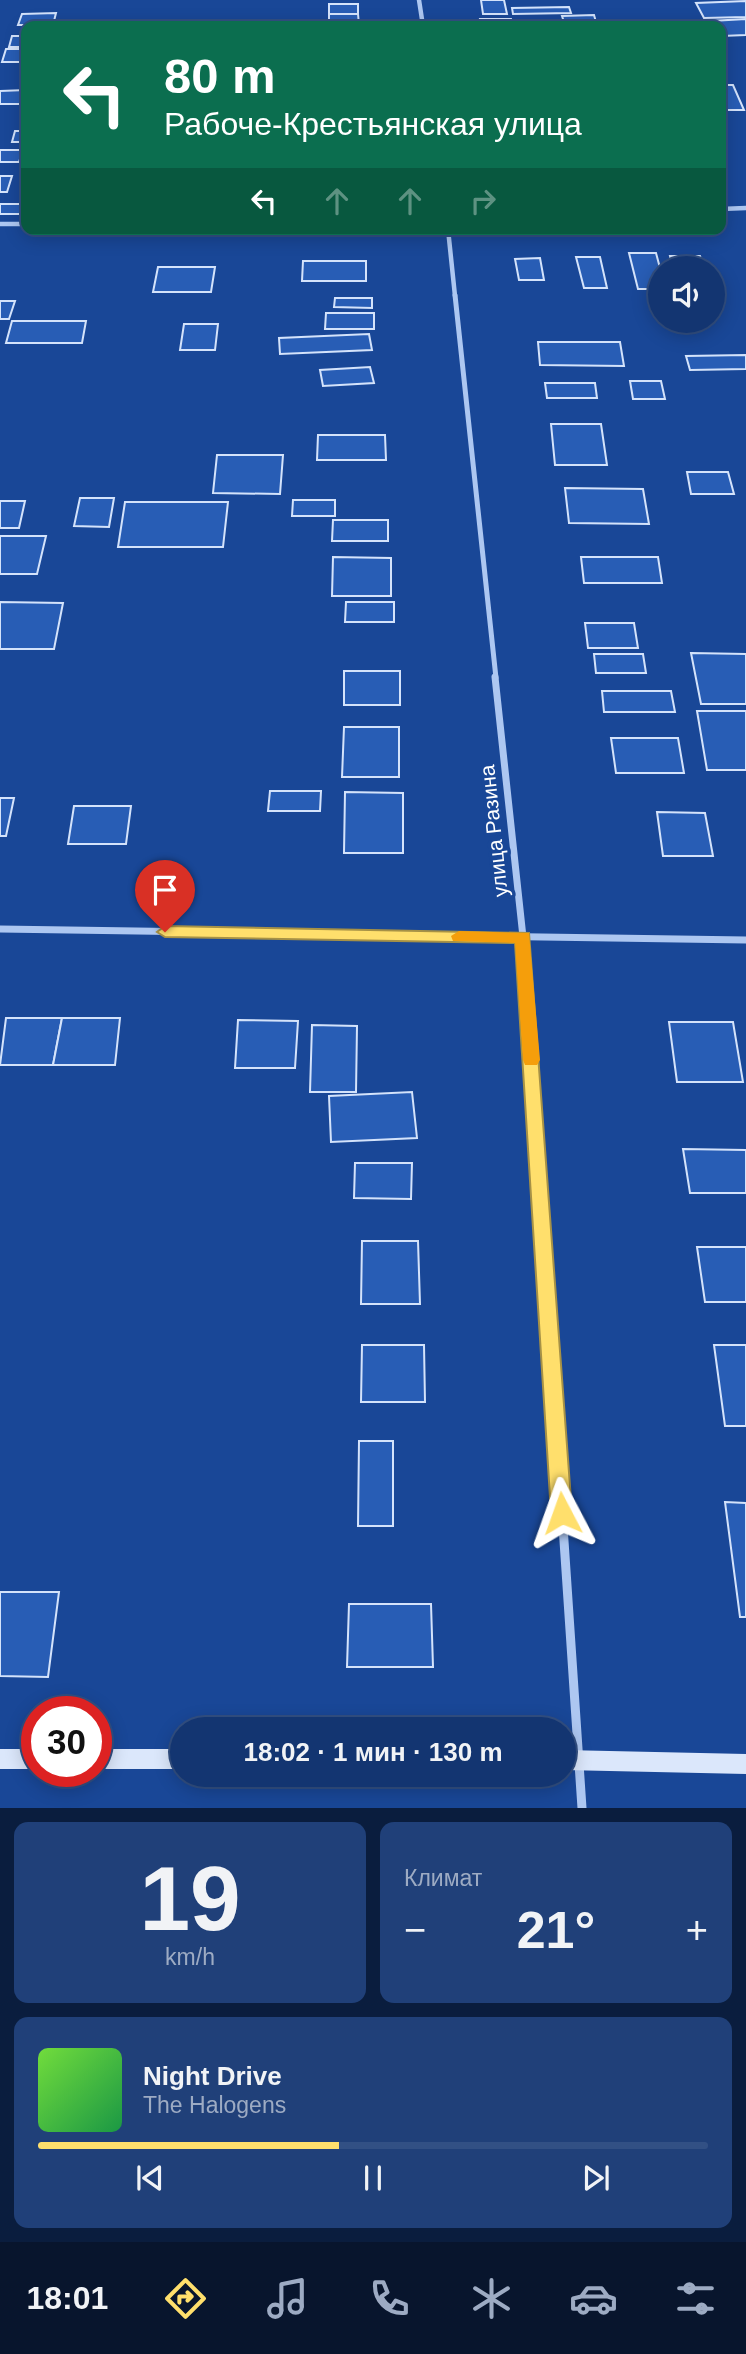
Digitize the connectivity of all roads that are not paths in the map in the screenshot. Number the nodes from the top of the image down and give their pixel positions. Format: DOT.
graph roads {
  1 [pos="419,0"];
  2 [pos="422,21"];
  3 [pos="746,208"];
  4 [pos="726,209"];
  5 [pos="21,224"];
  6 [pos="0,225"];
  7 [pos="449,235"];
  8 [pos="0,929"];
  9 [pos="523,937"];
  10 [pos="746,940"];
  11 [pos="568,1717"];
  12 [pos="0,1759"];
  13 [pos="21,1759"];
  14 [pos="112,1759"];
  15 [pos="170,1759"];
  16 [pos="576,1760"];
  17 [pos="746,1764"];
  18 [pos="576,1782"];
  19 [pos="582,1808"];
  1 -- 2 [label="street"];
  3 -- 4 [label="street"];
  5 -- 6 [label="street"];
  7 -- 9 [label="street, улица Разина"];
  8 -- 9 [label="street"];
  9 -- 10 [label="street"];
  9 -- 11 [label="street, улица Разина"];
  12 -- 13 [label="street"];
  14 -- 15 [label="street"];
  16 -- 17 [label="street"];
  18 -- 19 [label="street, улица Разина"];
}
